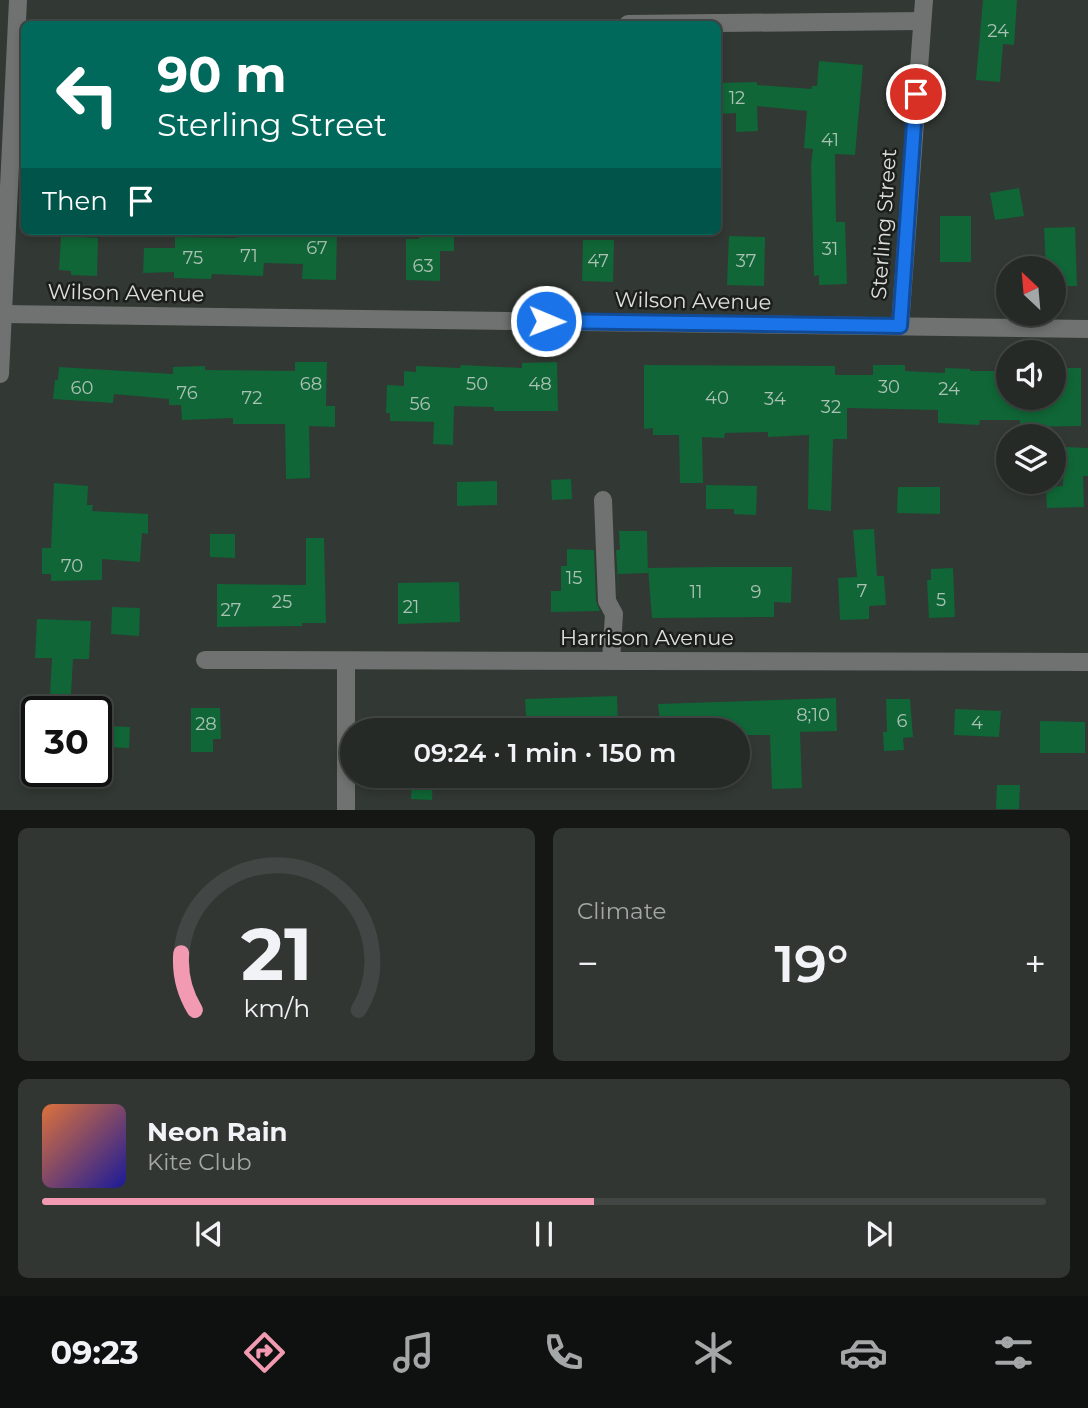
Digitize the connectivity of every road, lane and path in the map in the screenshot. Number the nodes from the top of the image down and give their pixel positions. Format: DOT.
graph roads {
  1 [pos="18,0"];
  2 [pos="924,0"];
  3 [pos="922,21"];
  4 [pos="721,23"];
  5 [pos="21,32"];
  6 [pos="3,314"];
  7 [pos="900,326"];
  8 [pos="1088,328"];
  9 [pos="0,374"];
  10 [pos="603,500"];
  11 [pos="205,660"];
  12 [pos="346,661"];
  13 [pos="611,661"];
  14 [pos="1088,662"];
  15 [pos="346,810"];
  1 -- 5 [label="street"];
  2 -- 3 [label="street, Sterling Street"];
  3 -- 4 [label="street"];
  3 -- 7 [label="street, Sterling Street"];
  5 -- 6 [label="street"];
  6 -- 7 [label="street, Wilson Avenue"];
  6 -- 9 [label="street"];
  7 -- 8 [label="street, Wilson Avenue"];
  10 -- 13 [label="street"];
  11 -- 12 [label="street, Harrison Avenue"];
  12 -- 13 [label="street, Harrison Avenue"];
  12 -- 15 [label="street"];
  13 -- 14 [label="street, Harrison Avenue"];
}
